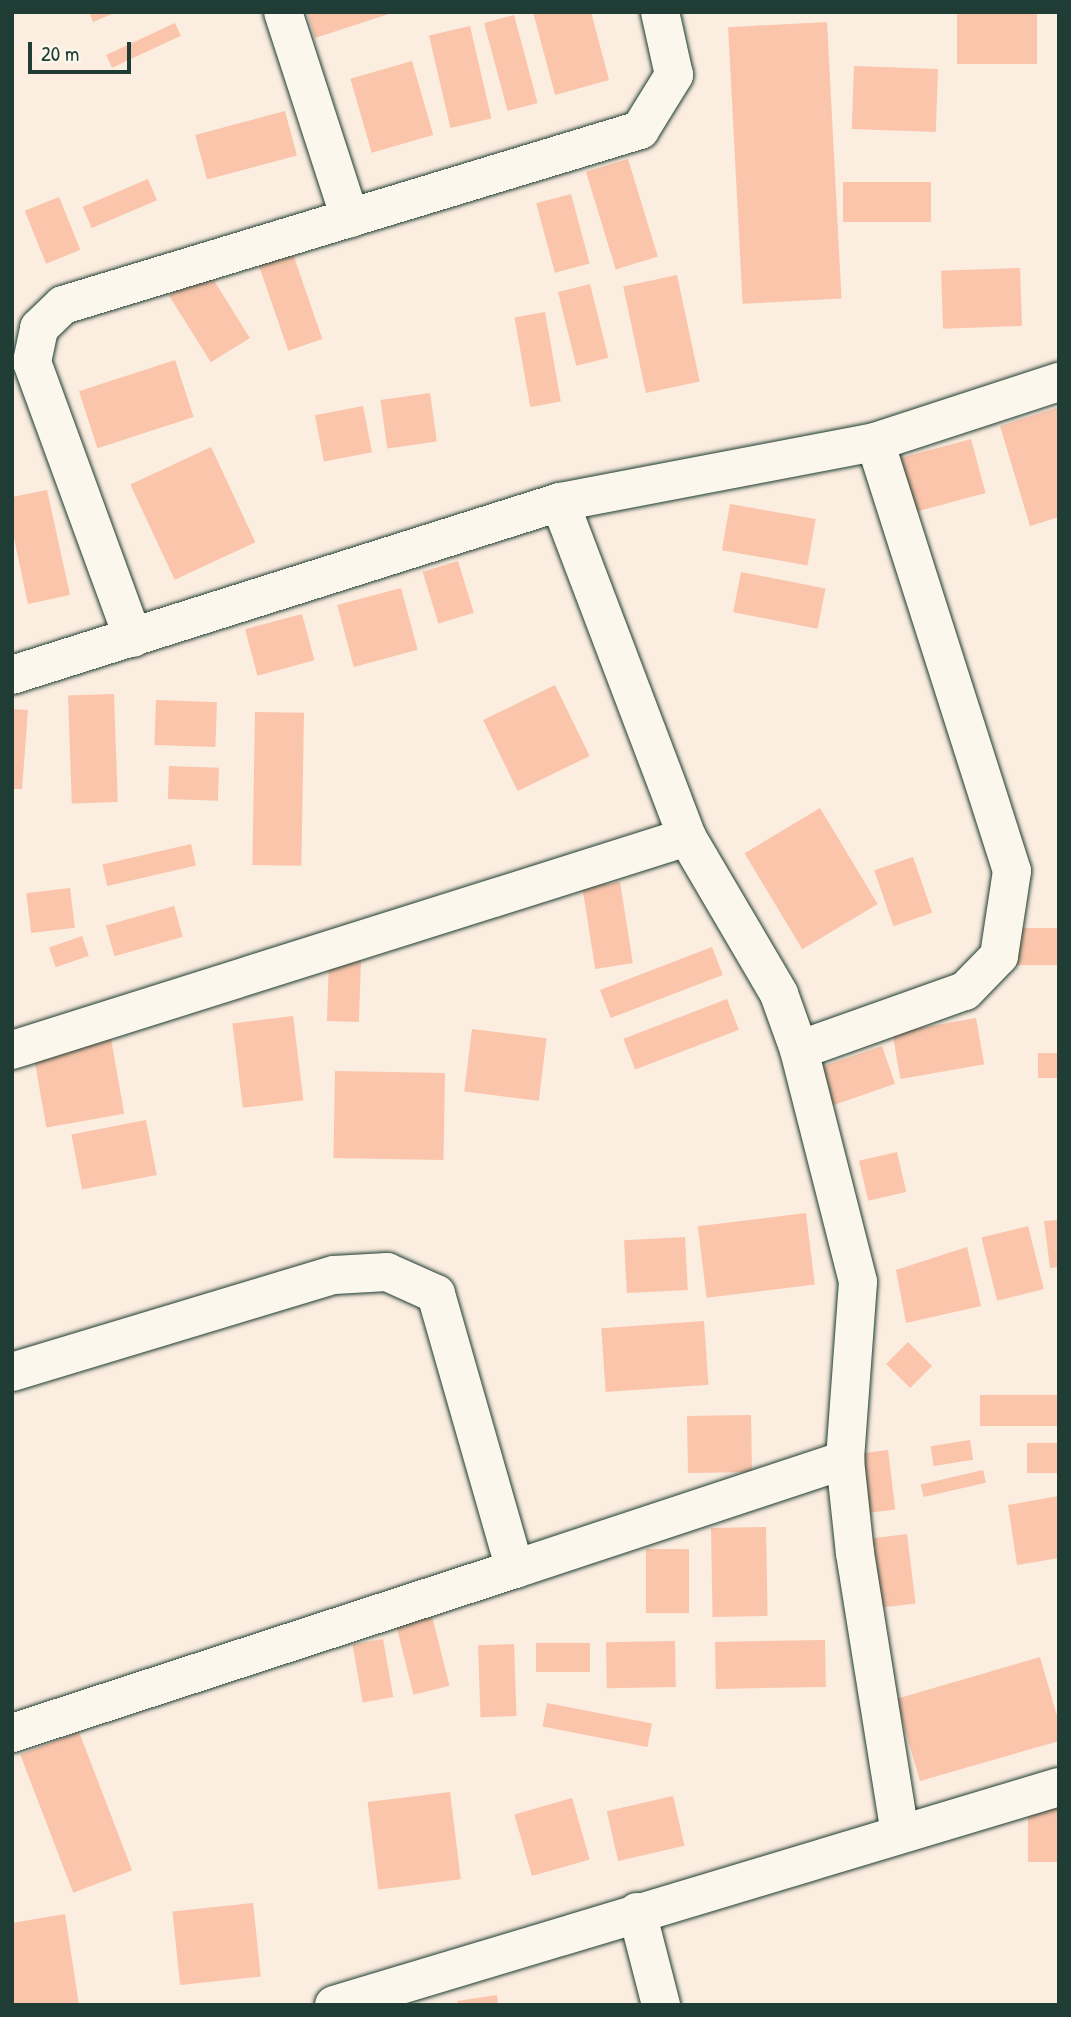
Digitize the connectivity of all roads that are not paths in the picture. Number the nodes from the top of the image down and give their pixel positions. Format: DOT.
graph roads {
  1 [pos="284,12"];
  2 [pos="660,12"];
  3 [pos="350,218"];
  4 [pos="1059,382"];
  5 [pos="875,442"];
  6 [pos="560,502"];
  7 [pos="133,638"];
  8 [pos="12,675"];
  9 [pos="687,837"];
  10 [pos="799,1049"];
  11 [pos="12,1050"];
  12 [pos="12,1372"];
  13 [pos="845,1460"];
  14 [pos="515,1569"];
  15 [pos="12,1732"];
  16 [pos="1059,1787"];
  17 [pos="900,1833"];
  18 [pos="636,1912"];
  19 [pos="334,2005"];
  20 [pos="662,2005"];
  1 -- 3 [label="street"];
  2 -- 3 [label="street"];
  3 -- 7 [label="street"];
  4 -- 5 [label="street"];
  5 -- 6 [label="street"];
  5 -- 10 [label="street"];
  6 -- 7 [label="street"];
  6 -- 9 [label="street"];
  7 -- 8 [label="street"];
  9 -- 10 [label="street"];
  9 -- 11 [label="street"];
  10 -- 13 [label="street"];
  12 -- 14 [label="street"];
  13 -- 14 [label="street"];
  13 -- 17 [label="street"];
  14 -- 15 [label="street"];
  16 -- 17 [label="street"];
  17 -- 18 [label="street"];
  18 -- 19 [label="street"];
  18 -- 20 [label="street"];
}
